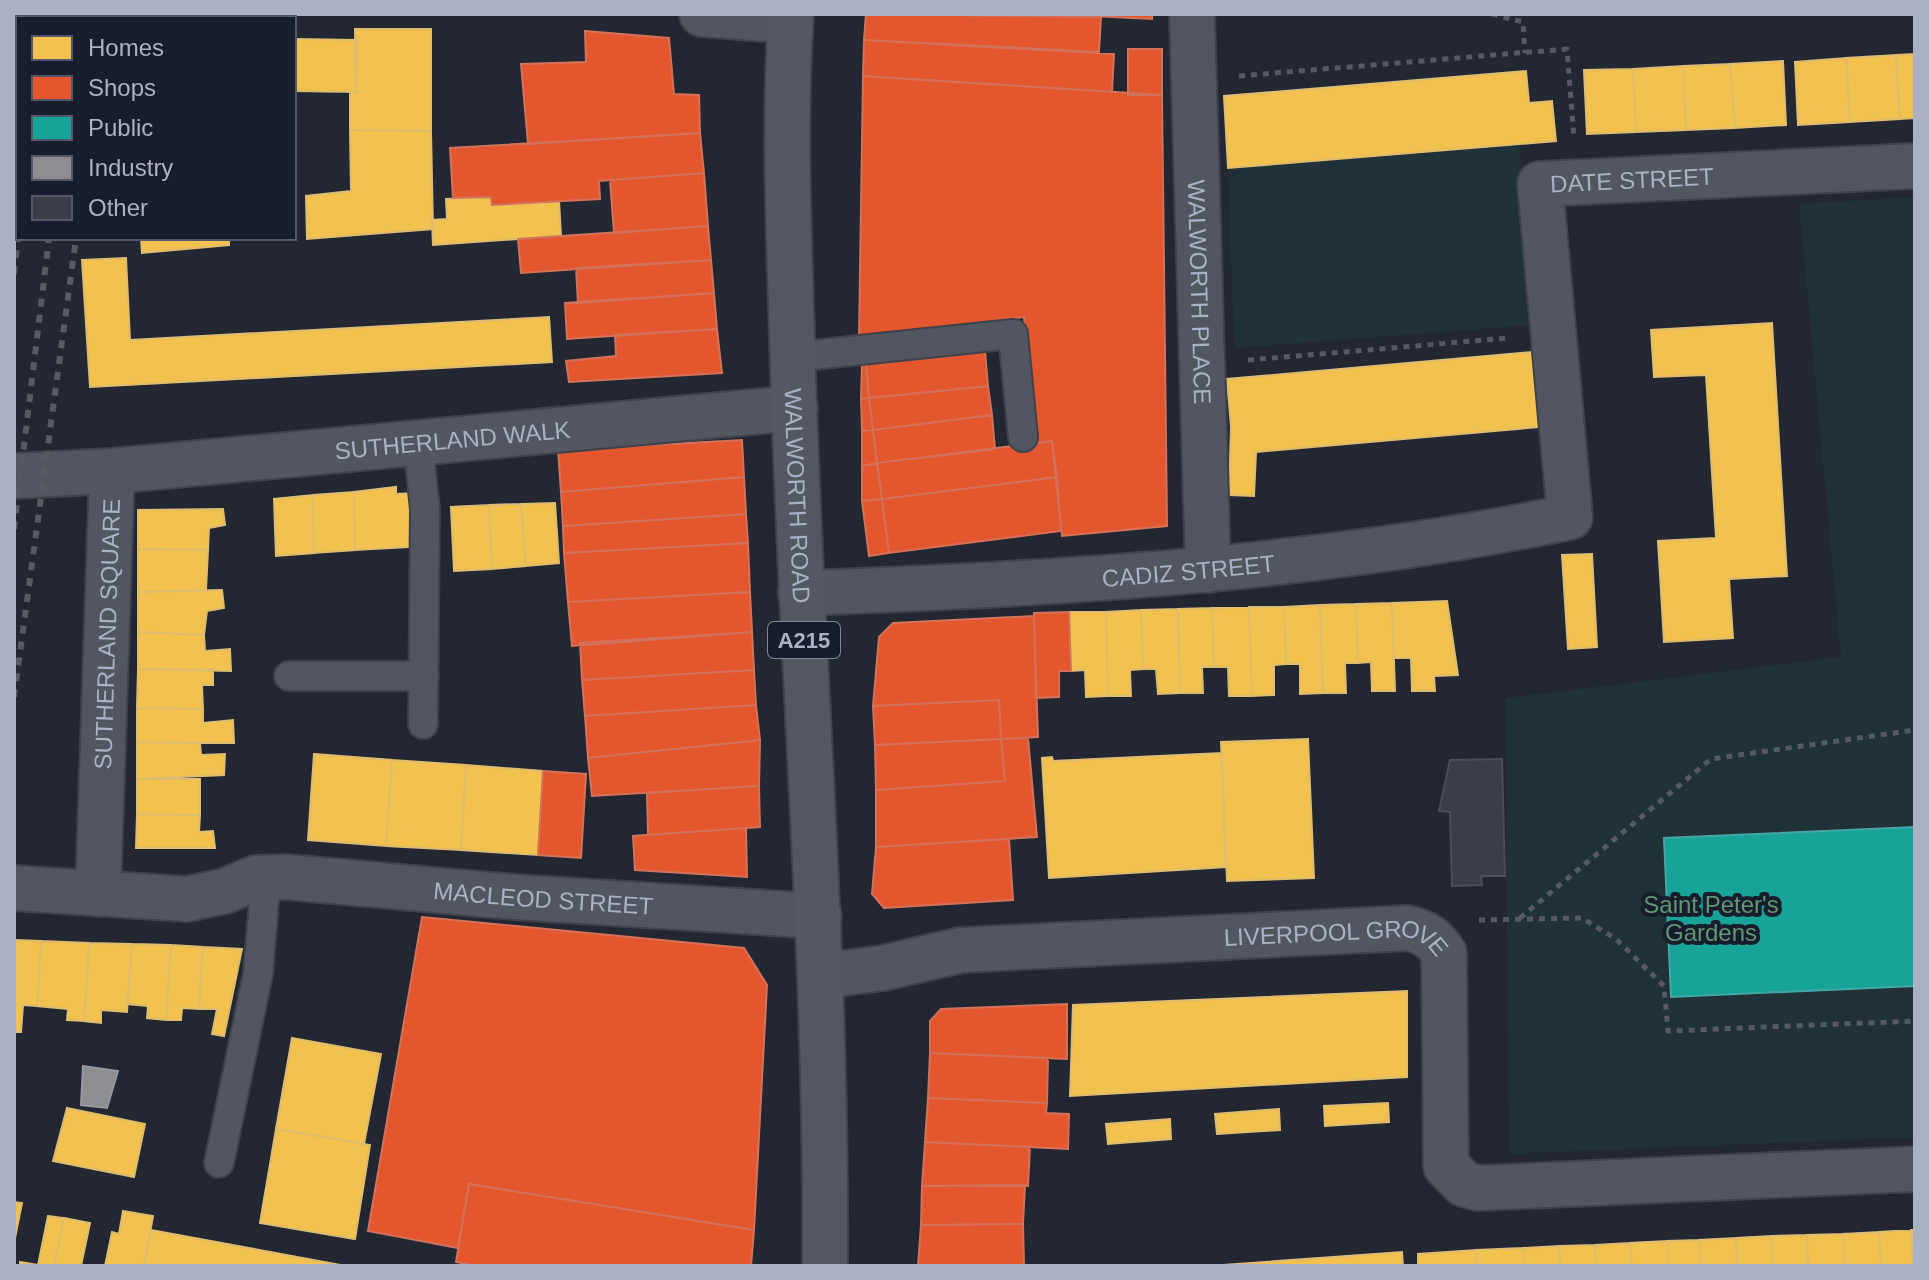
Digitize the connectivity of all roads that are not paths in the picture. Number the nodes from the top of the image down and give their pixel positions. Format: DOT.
graph roads {
  1 [pos="702,14"];
  2 [pos="1192,14"];
  3 [pos="790,18"];
  4 [pos="1915,166"];
  5 [pos="793,357"];
  6 [pos="795,408"];
  7 [pos="1023,437"];
  8 [pos="418,443"];
  9 [pos="112,471"];
  10 [pos="14,476"];
  11 [pos="1570,517"];
  12 [pos="1208,570"];
  13 [pos="801,593"];
  14 [pos="289,676"];
  15 [pos="424,676"];
  16 [pos="423,724"];
  17 [pos="266,877"];
  18 [pos="14,888"];
  19 [pos="98,894"];
  20 [pos="819,916"];
  21 [pos="821,976"];
  22 [pos="219,1163"];
  23 [pos="1915,1169"];
  24 [pos="825,1266"];
  1 -- 3 [label="street"];
  2 -- 12 [label="street, WALWORTH PLACE"];
  3 -- 5 [label="main road, WALWORTH ROAD / A215"];
  4 -- 11 [label="street, DATE STREET"];
  5 -- 6 [label="main road, WALWORTH ROAD / A215"];
  5 -- 7 [label="lane"];
  6 -- 8 [label="street, SUTHERLAND WALK"];
  6 -- 13 [label="main road, WALWORTH ROAD / A215"];
  8 -- 9 [label="street, SUTHERLAND WALK"];
  8 -- 15 [label="lane"];
  9 -- 10 [label="street, SUTHERLAND SQUARE"];
  9 -- 19 [label="street, SUTHERLAND SQUARE"];
  11 -- 12 [label="street, CADIZ STREET"];
  12 -- 13 [label="street, CADIZ STREET"];
  13 -- 20 [label="main road, WALWORTH ROAD / A215"];
  14 -- 15 [label="lane"];
  15 -- 16 [label="lane"];
  17 -- 19 [label="street"];
  17 -- 20 [label="street, MACLEOD STREET"];
  17 -- 22 [label="lane"];
  18 -- 19 [label="street"];
  20 -- 21 [label="main road, WALWORTH ROAD / A215"];
  21 -- 23 [label="street, LIVERPOOL GROVE"];
  21 -- 24 [label="main road, WALWORTH ROAD / A215"];
}
